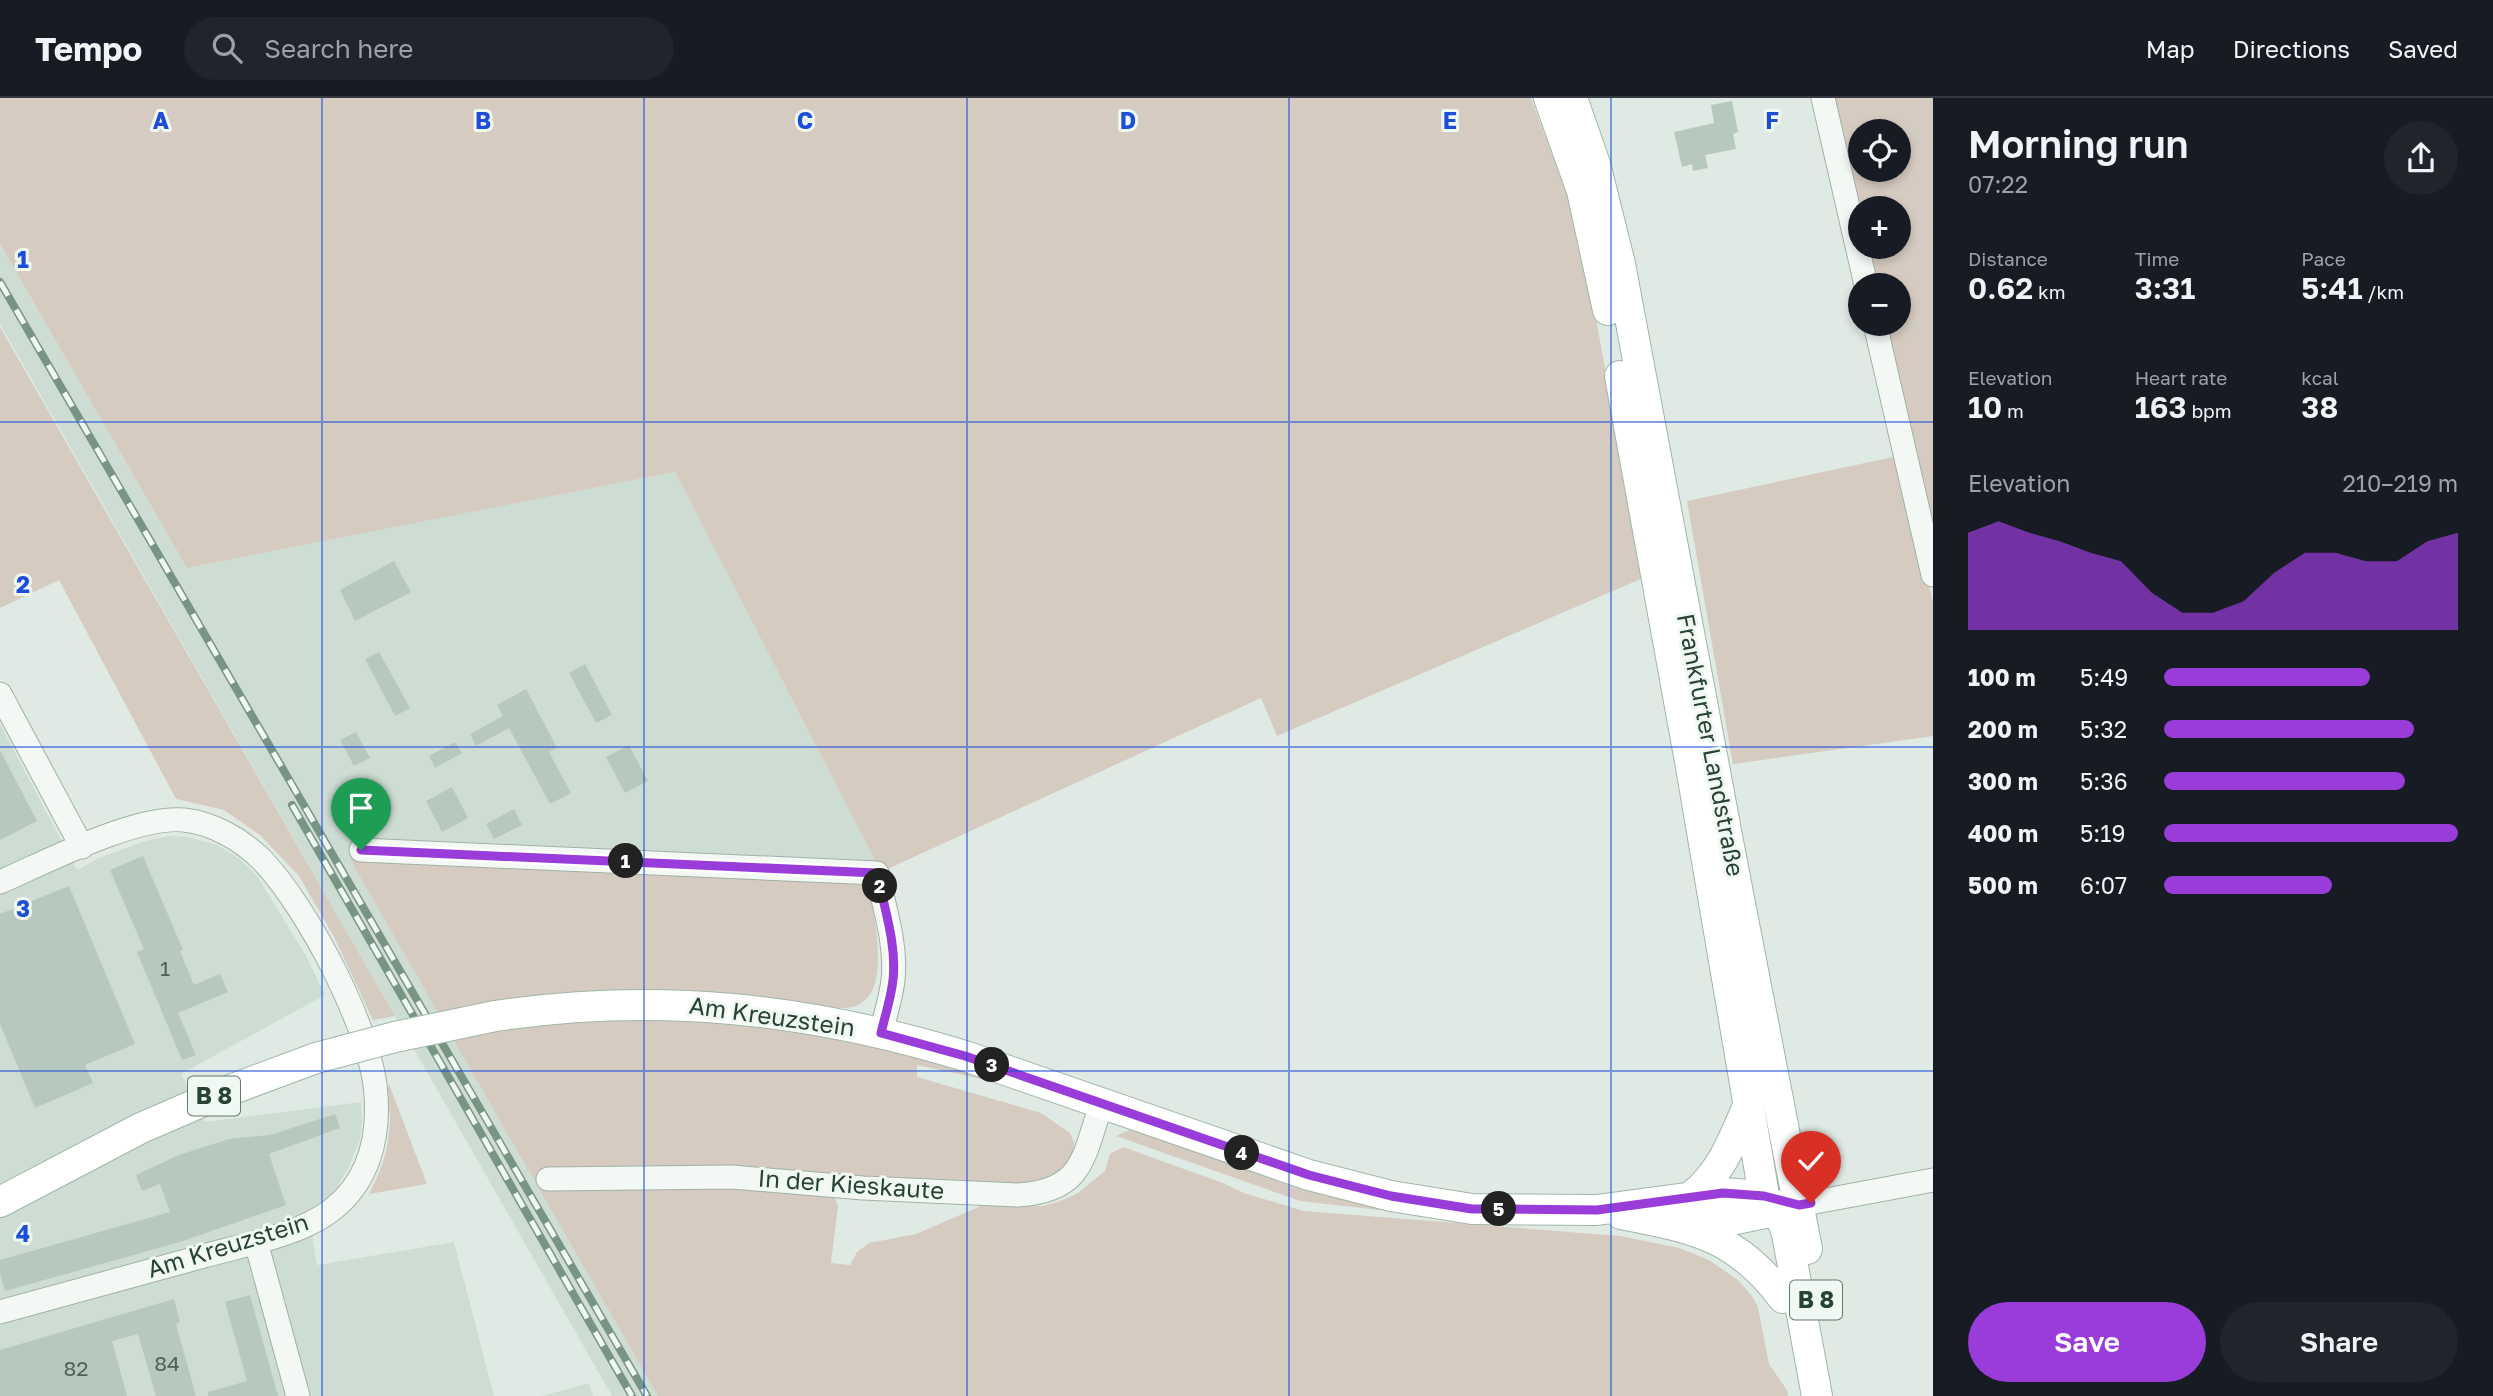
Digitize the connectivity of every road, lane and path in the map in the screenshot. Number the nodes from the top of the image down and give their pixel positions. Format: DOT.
graph roads {
  1 [pos="1549,98"];
  2 [pos="1572,98"];
  3 [pos="1823,98"];
  4 [pos="1863,273"];
  5 [pos="1878,336"];
  6 [pos="1933,575"];
  7 [pos="0,694"];
  8 [pos="82,847"];
  9 [pos="361,850"];
  10 [pos="0,882"];
  11 [pos="881,1033"];
  12 [pos="1101,1105"];
  13 [pos="1748,1106"];
  14 [pos="548,1179"];
  15 [pos="1933,1180"];
  16 [pos="1692,1196"];
  17 [pos="0,1202"];
  18 [pos="1784,1206"];
  19 [pos="1597,1210"];
  20 [pos="1675,1224"];
  21 [pos="256,1242"];
  22 [pos="1783,1298"];
  23 [pos="0,1312"];
  24 [pos="298,1396"];
  25 [pos="1799,1396"];
  26 [pos="1816,1396"];
  27 [pos="1834,1396"];
  1 -- 13 [label="main road, Frankfurter Landstraße"];
  2 -- 18 [label="main road, Frankfurter Landstraße"];
  3 -- 4 [label="street"];
  5 -- 6 [label="street"];
  7 -- 8 [label="street"];
  8 -- 10 [label="street, Am Kreuzstein"];
  8 -- 21 [label="street, Am Kreuzstein"];
  9 -- 11 [label="street"];
  11 -- 12 [label="main road, Am Kreuzstein / B 8"];
  11 -- 17 [label="main road, Am Kreuzstein / B 8, bridge"];
  12 -- 14 [label="street, In der Kieskaute"];
  12 -- 19 [label="main road, Am Kreuzstein / B 8"];
  13 -- 16 [label="main road"];
  13 -- 18 [label="main road, Frankfurter Landstraße"];
  15 -- 18 [label="street"];
  16 -- 18 [label="main road, B 8"];
  16 -- 19 [label="main road, Am Kreuzstein / B 8"];
  18 -- 20 [label="main road"];
  18 -- 22 [label="main road, Frankfurter Landstraße"];
  18 -- 26 [label="main road, B 8"];
  18 -- 27 [label="main road, Frankfurter Landstraße / B 8"];
  19 -- 20 [label="main road, Am Kreuzstein"];
  20 -- 22 [label="main road, Am Kreuzstein"];
  21 -- 23 [label="street, Am Kreuzstein"];
  21 -- 24 [label="street"];
  22 -- 25 [label="main road, Frankfurter Landstraße / B 8"];
}
